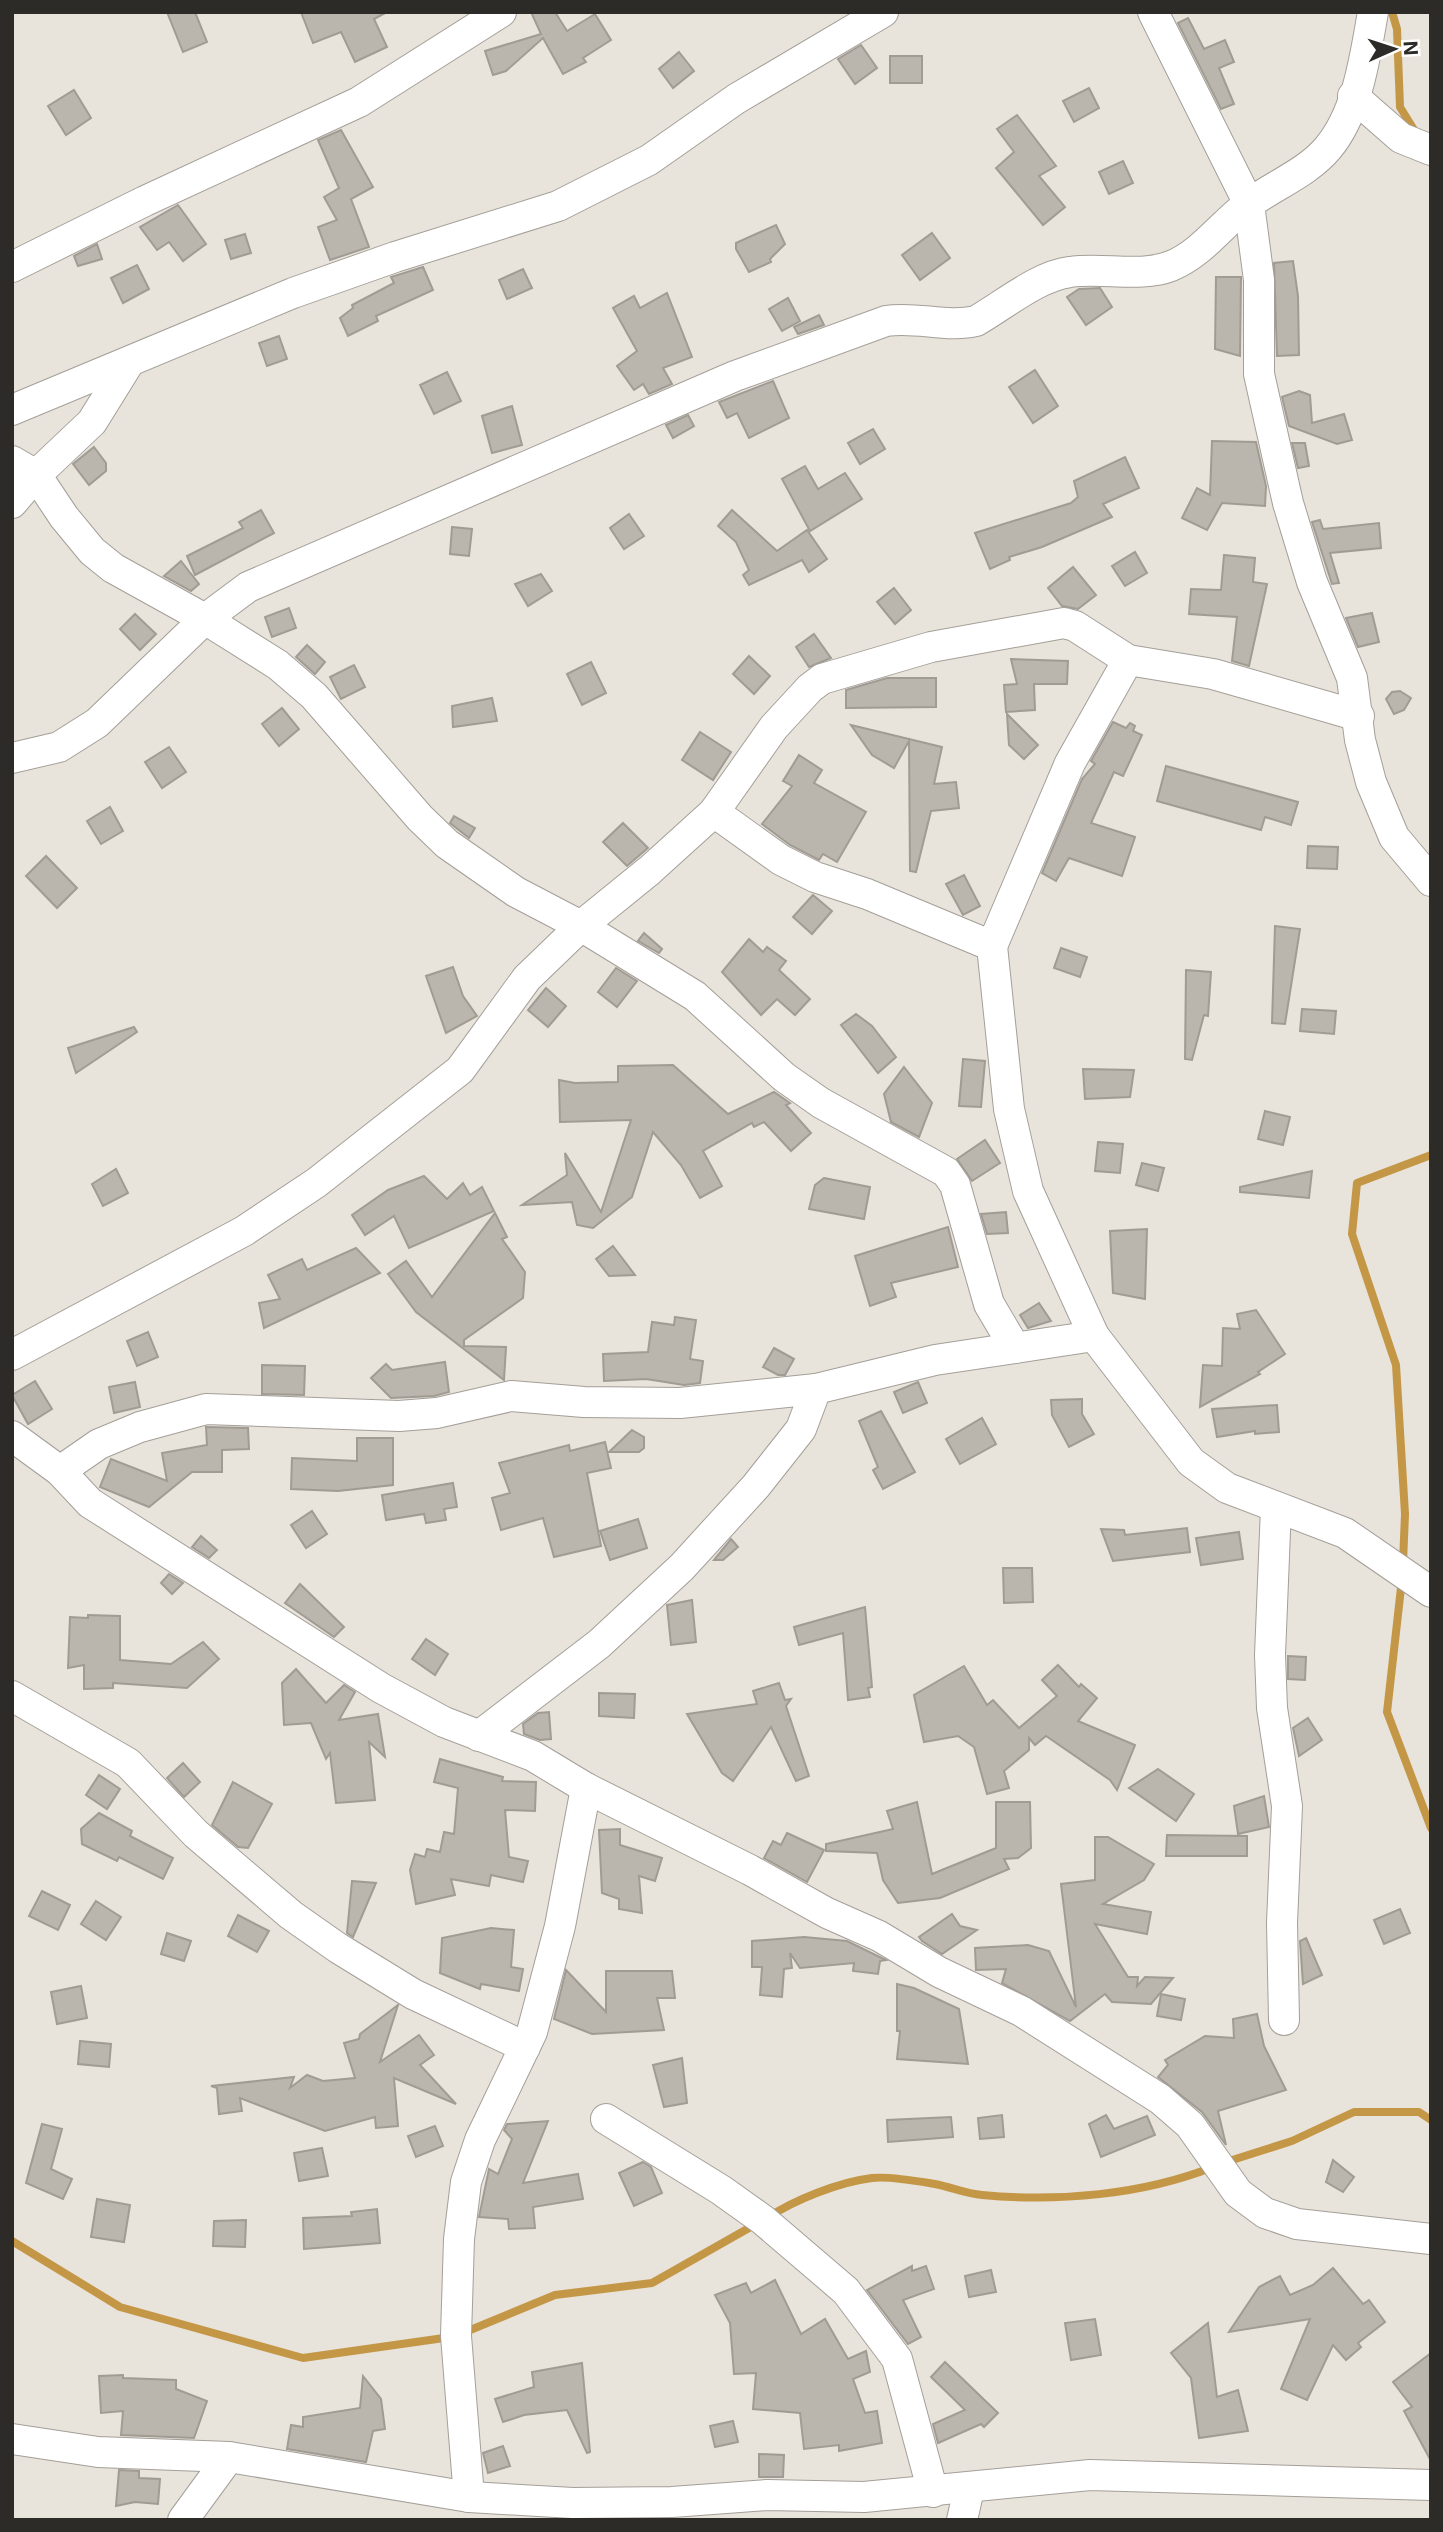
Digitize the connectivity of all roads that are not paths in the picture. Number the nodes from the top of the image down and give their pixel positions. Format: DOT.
graph roads {
  1 [pos="501,12"];
  2 [pos="883,12"];
  3 [pos="1153,12"];
  4 [pos="1373,12"];
  5 [pos="1353,96"];
  6 [pos="1431,150"];
  7 [pos="1249,204"];
  8 [pos="12,267"];
  9 [pos="128,364"];
  10 [pos="12,410"];
  11 [pos="24,468"];
  12 [pos="12,503"];
  13 [pos="205,619"];
  14 [pos="1128,660"];
  15 [pos="1359,716"];
  16 [pos="12,758"];
  17 [pos="714,812"];
  18 [pos="1431,881"];
  19 [pos="581,926"];
  20 [pos="992,946"];
  21 [pos="1094,1336"];
  22 [pos="1015,1348"];
  23 [pos="12,1355"];
  24 [pos="816,1389"];
  25 [pos="12,1436"];
  26 [pos="60,1471"];
  27 [pos="1276,1507"];
  28 [pos="1431,1592"];
  29 [pos="18,1703"];
  30 [pos="479,1735"];
  31 [pos="586,1788"];
  32 [pos="1284,2020"];
  33 [pos="524,2047"];
  34 [pos="606,2119"];
  35 [pos="1431,2239"];
  36 [pos="12,2439"];
  37 [pos="229,2457"];
  38 [pos="1431,2485"];
  39 [pos="969,2489"];
  40 [pos="933,2492"];
  41 [pos="469,2497"];
  42 [pos="183,2520"];
  43 [pos="962,2520"];
  1 -- 8 [label="street"];
  2 -- 9 [label="street"];
  3 -- 7 [label="street"];
  4 -- 5 [label="street"];
  5 -- 6 [label="street"];
  5 -- 7 [label="street"];
  7 -- 13 [label="street"];
  7 -- 15 [label="street"];
  9 -- 10 [label="street"];
  9 -- 11 [label="street"];
  11 -- 12 [label="street"];
  11 -- 13 [label="street"];
  13 -- 16 [label="street"];
  13 -- 19 [label="street"];
  14 -- 15 [label="street"];
  14 -- 17 [label="street"];
  14 -- 20 [label="street"];
  15 -- 18 [label="street"];
  17 -- 19 [label="street"];
  17 -- 20 [label="street"];
  19 -- 22 [label="street"];
  19 -- 23 [label="street"];
  20 -- 21 [label="street"];
  21 -- 22 [label="street"];
  21 -- 27 [label="street"];
  22 -- 24 [label="street"];
  24 -- 26 [label="street"];
  24 -- 30 [label="street"];
  25 -- 26 [label="street"];
  26 -- 30 [label="street"];
  27 -- 28 [label="street"];
  27 -- 32 [label="street"];
  29 -- 33 [label="street"];
  30 -- 31 [label="street"];
  31 -- 33 [label="street"];
  31 -- 35 [label="street"];
  33 -- 41 [label="street"];
  34 -- 40 [label="street"];
  36 -- 37 [label="street"];
  37 -- 41 [label="street"];
  37 -- 42 [label="street"];
  38 -- 39 [label="street"];
  39 -- 40 [label="street"];
  39 -- 43 [label="street"];
  40 -- 41 [label="street"];
}
